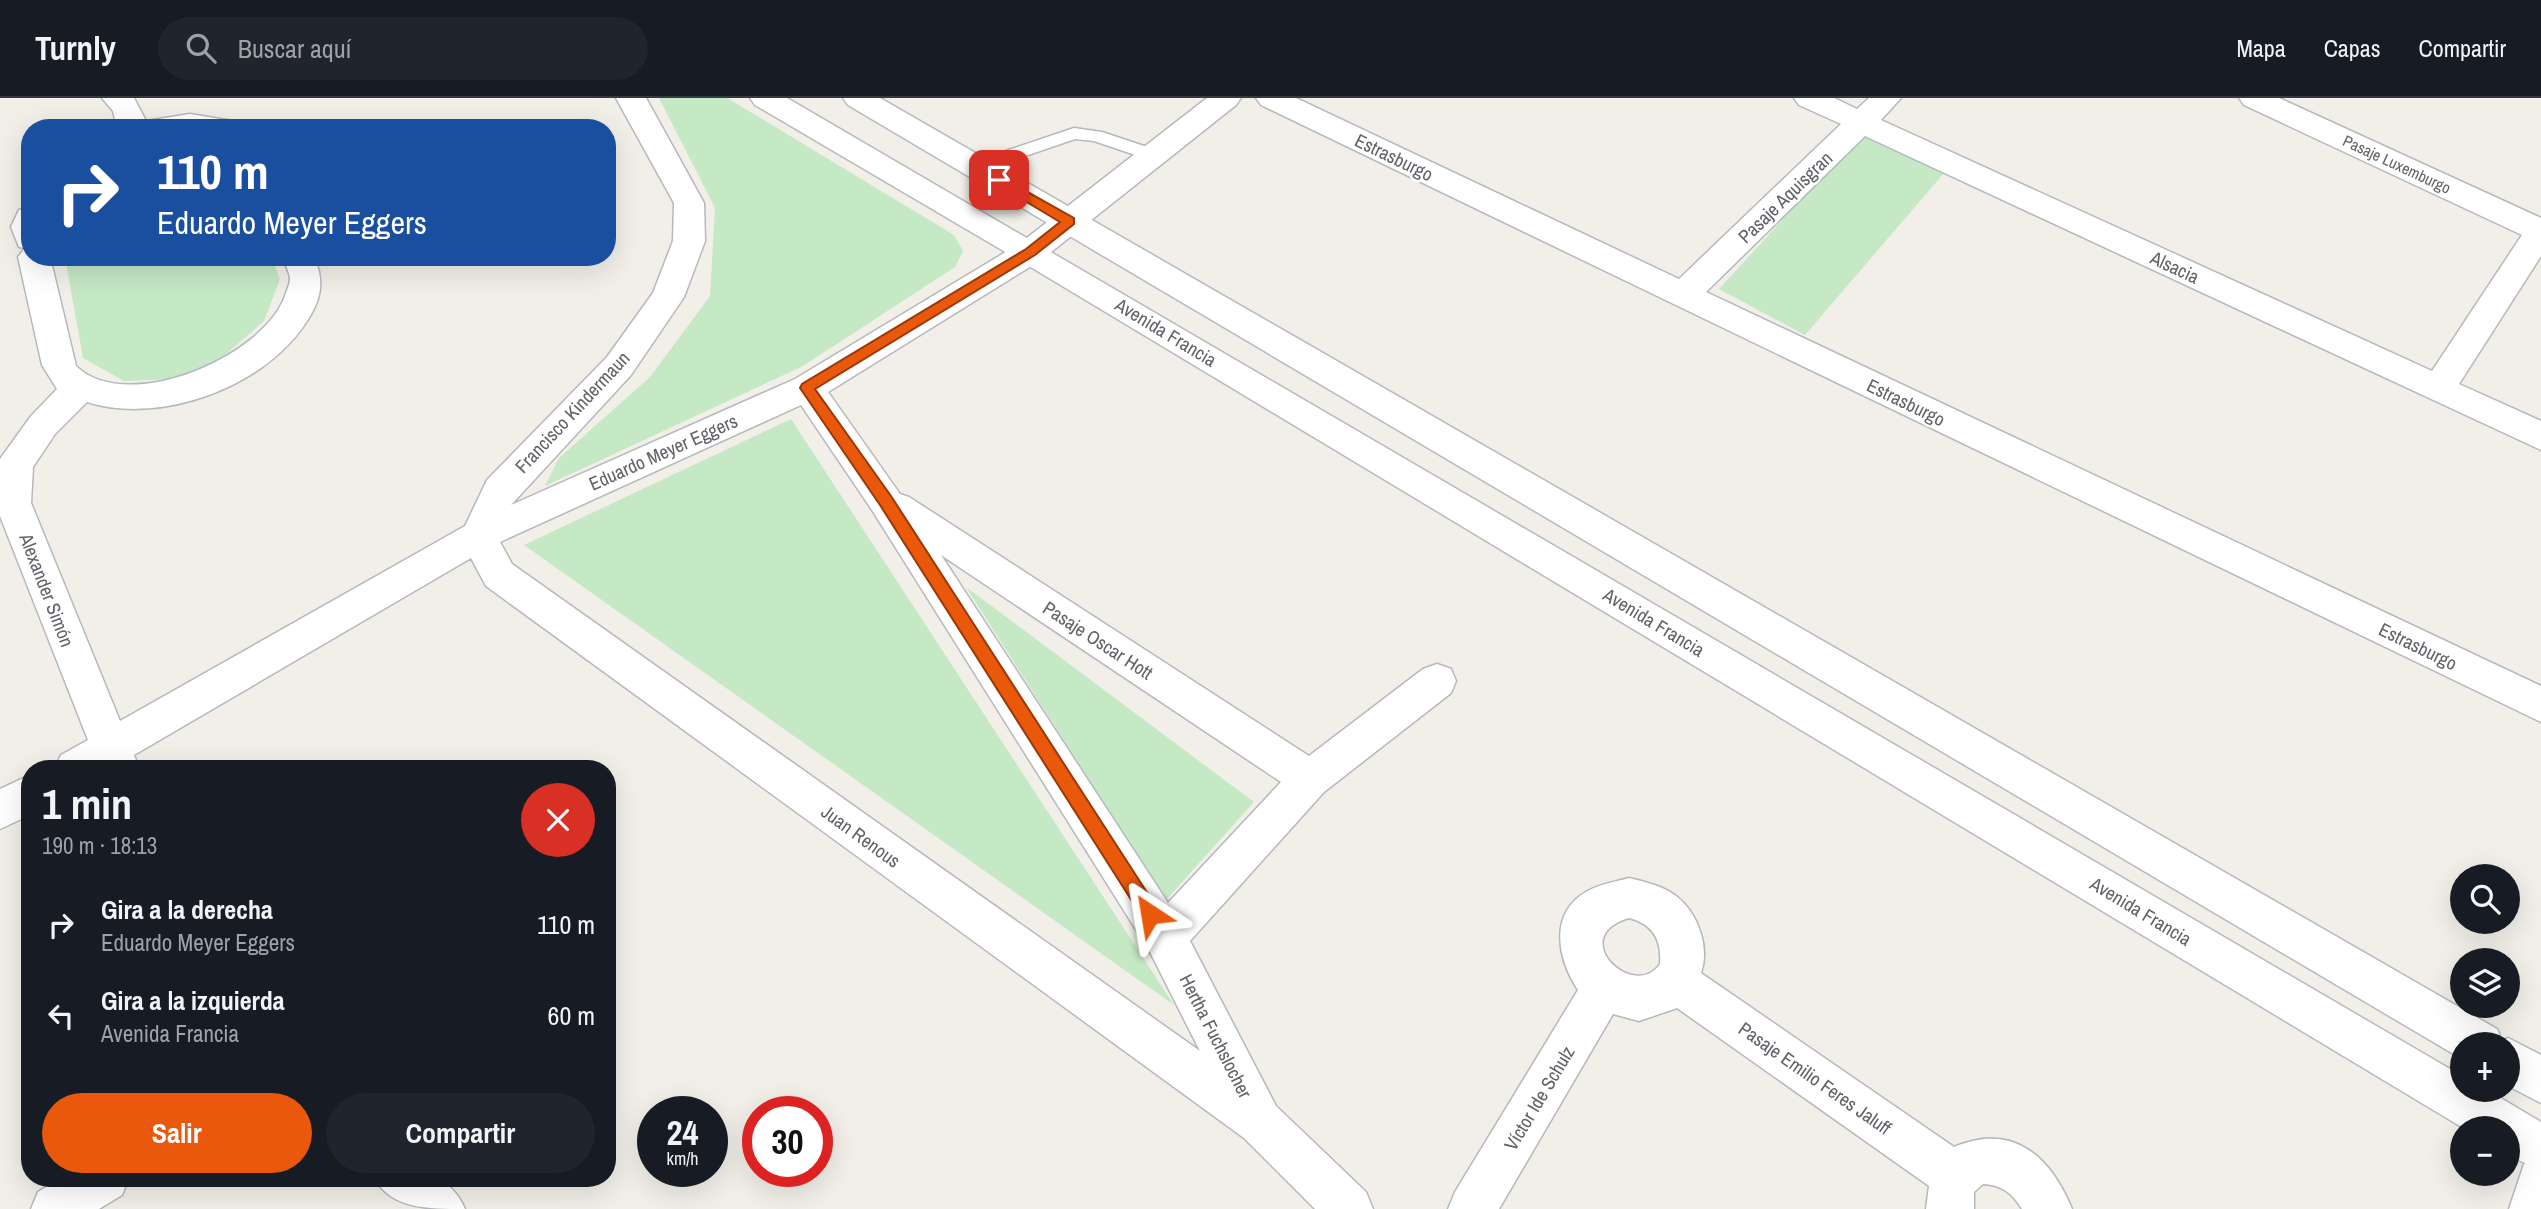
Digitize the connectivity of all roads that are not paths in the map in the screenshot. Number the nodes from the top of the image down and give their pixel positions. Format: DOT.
graph roads {
  1 [pos="117,98"];
  2 [pos="631,98"];
  3 [pos="765,98"];
  4 [pos="1226,98"];
  5 [pos="1271,98"];
  6 [pos="1809,98"];
  7 [pos="1886,98"];
  8 [pos="2254,98"];
  9 [pos="872,101"];
  10 [pos="131,119"];
  11 [pos="1861,122"];
  12 [pos="1153,155"];
  13 [pos="976,167"];
  14 [pos="1069,221"];
  15 [pos="2541,230"];
  16 [pos="1030,252"];
  17 [pos="36,266"];
  18 [pos="302,266"];
  19 [pos="1683,295"];
  20 [pos="80,386"];
  21 [pos="807,388"];
  22 [pos="2438,389"];
  23 [pos="2541,436"];
  24 [pos="886,500"];
  25 [pos="478,536"];
  26 [pos="1437,681"];
  27 [pos="2541,705"];
  28 [pos="114,759"];
  29 [pos="1310,779"];
  30 [pos="21,798"];
  31 [pos="0,810"];
  32 [pos="1165,937"];
  33 [pos="1676,981"];
  34 [pos="1605,988"];
  35 [pos="2459,1032"];
  36 [pos="2520,1067"];
  37 [pos="2541,1080"];
  38 [pos="1260,1122"];
  39 [pos="2541,1148"];
  40 [pos="2541,1181"];
  41 [pos="90,1187"];
  42 [pos="410,1187"];
  43 [pos="1953,1193"];
  44 [pos="55,1209"];
  45 [pos="441,1209"];
  46 [pos="1349,1209"];
  47 [pos="1472,1209"];
  48 [pos="2048,1209"];
  49 [pos="2533,1209"];
  1 -- 10 [label="street"];
  2 -- 25 [label="street, Francisco Kindermaun"];
  3 -- 16 [label="street, Avenida Francia"];
  4 -- 12 [label="street, Eduardo Meyer Eggers"];
  5 -- 19 [label="street, Estrasburgo"];
  6 -- 11 [label="street, Alsacia"];
  7 -- 11 [label="street, Pasaje Aquisgran"];
  8 -- 15 [label="street, Pasaje Luxemburgo"];
  9 -- 13 [label="street"];
  11 -- 19 [label="street, Pasaje Aquisgran"];
  11 -- 22 [label="street, Alsacia"];
  12 -- 13 [label="lane"];
  12 -- 14 [label="street, Eduardo Meyer Eggers"];
  13 -- 14 [label="street"];
  14 -- 16 [label="street, Eduardo Meyer Eggers"];
  14 -- 35 [label="street"];
  15 -- 22 [label="street, Pasaje Luxemburgo"];
  16 -- 21 [label="street, Eduardo Meyer Eggers"];
  16 -- 39 [label="street, Avenida Francia"];
  17 -- 20 [label="street"];
  18 -- 20 [label="street"];
  19 -- 27 [label="street, Estrasburgo"];
  20 -- 28 [label="street, Alexander Simón"];
  21 -- 24 [label="street, Hertha Fuchslocher"];
  21 -- 25 [label="street, Eduardo Meyer Eggers"];
  22 -- 23 [label="street, Alsacia"];
  24 -- 29 [label="street, Pasaje Oscar Hott"];
  24 -- 32 [label="street, Hertha Fuchslocher"];
  25 -- 28 [label="street, Eduardo Meyer Eggers"];
  25 -- 38 [label="street, Juan Renous"];
  26 -- 29 [label="street"];
  29 -- 32 [label="street"];
  30 -- 31 [label="street"];
  32 -- 38 [label="street, Hertha Fuchslocher"];
  33 -- 34 [label="street"];
  33 -- 34 [label="street"];
  33 -- 43 [label="street, Pasaje Emilio Feres Jaluff"];
  34 -- 47 [label="street, Víctor Ide Schulz"];
  36 -- 37 [label="street"];
  38 -- 46 [label="street, Hertha Fuchslocher"];
  40 -- 49 [label="street"];
  41 -- 44 [label="street"];
  42 -- 45 [label="street"];
  43 -- 48 [label="street, Pasaje Emilio Feres Jaluff"];
}
